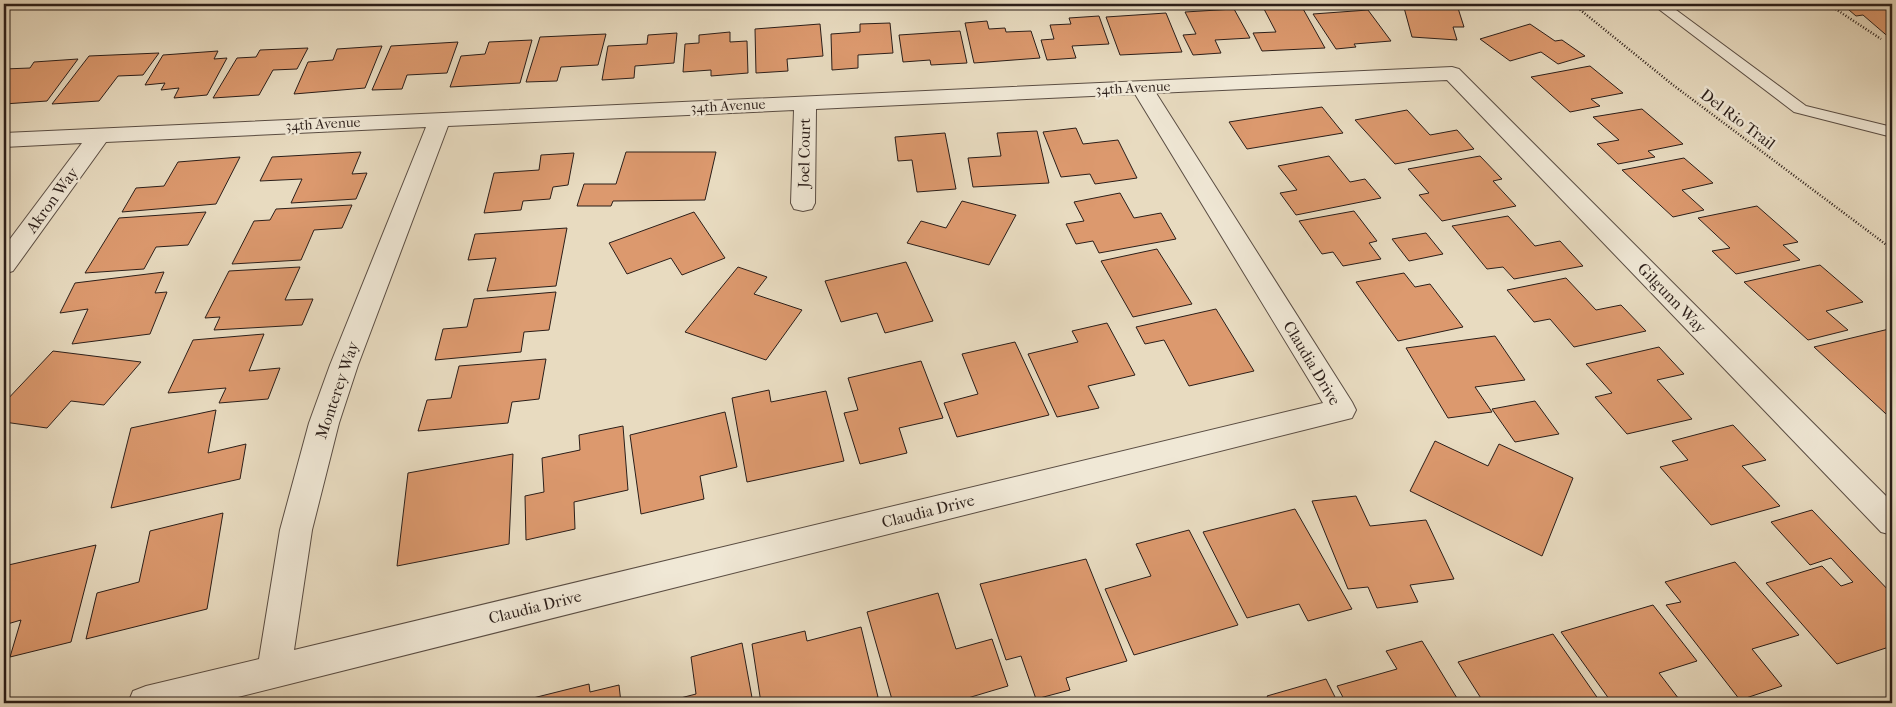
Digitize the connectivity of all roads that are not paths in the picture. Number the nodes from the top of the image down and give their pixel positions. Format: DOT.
graph roads {
  1 [pos="1659,4"];
  2 [pos="1452,73"];
  3 [pos="1141,87"];
  4 [pos="805,103"];
  5 [pos="440,119"];
  6 [pos="1892,132"];
  7 [pos="100,134"];
  8 [pos="4,140"];
  9 [pos="803,203"];
  10 [pos="4,265"];
  11 [pos="1892,522"];
  12 [pos="274,672"];
  13 [pos="146,703"];
  1 -- 6 [label="lane"];
  2 -- 3 [label="street, 34th Avenue"];
  2 -- 11 [label="street, Gilgunn Way"];
  3 -- 4 [label="street, 34th Avenue"];
  3 -- 12 [label="street, Claudia Drive"];
  4 -- 5 [label="street, 34th Avenue"];
  4 -- 9 [label="street, Joel Court"];
  5 -- 7 [label="street, 34th Avenue"];
  5 -- 12 [label="street, Monterey Way"];
  7 -- 8 [label="street, 34th Avenue"];
  7 -- 10 [label="street, Akron Way"];
  12 -- 13 [label="street, Claudia Drive"];
}
